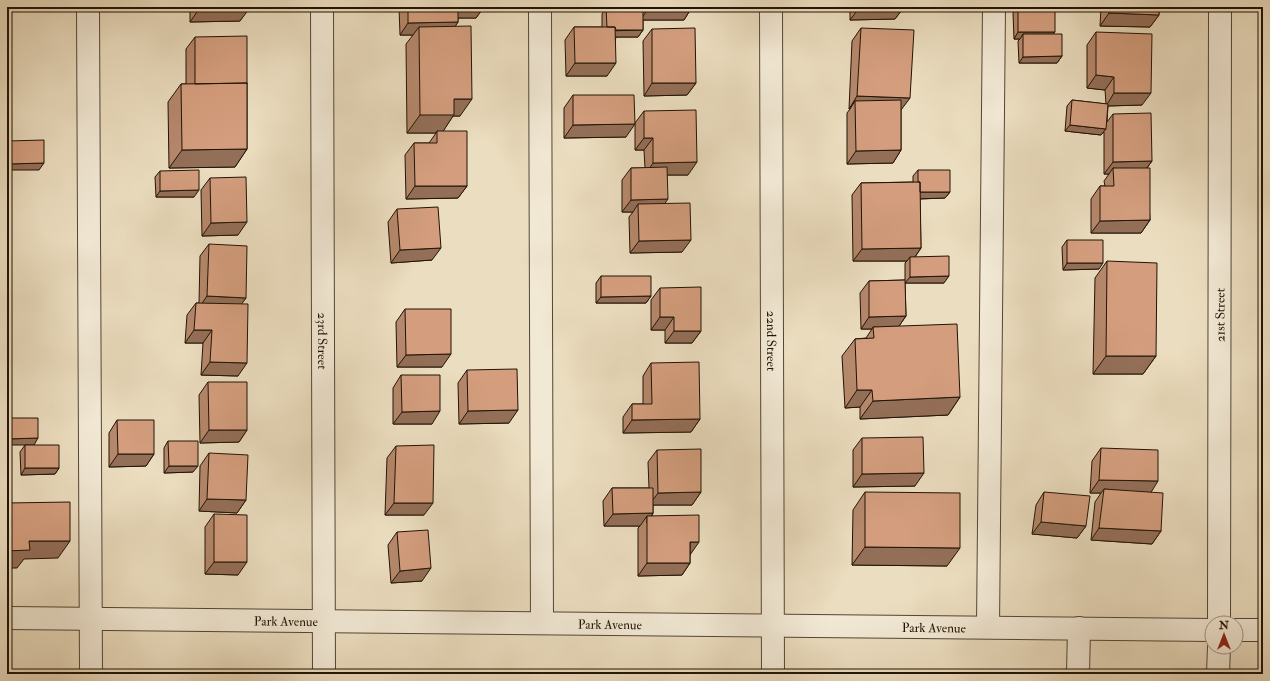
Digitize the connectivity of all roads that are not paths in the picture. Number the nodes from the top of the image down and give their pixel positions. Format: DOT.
graph roads {
  1 [pos="88,7"];
  2 [pos="322,7"];
  3 [pos="540,7"];
  4 [pos="771,7"];
  5 [pos="994,7"];
  6 [pos="1220,7"];
  7 [pos="1219,615"];
  8 [pos="7,618"];
  9 [pos="90,618"];
  10 [pos="324,621"];
  11 [pos="542,622"];
  12 [pos="773,625"];
  13 [pos="988,628"];
  14 [pos="1079,628"];
  15 [pos="1204,630"];
  16 [pos="1244,630"];
  17 [pos="1263,630"];
  18 [pos="1219,655"];
  19 [pos="91,674"];
  20 [pos="324,674"];
  21 [pos="773,674"];
  22 [pos="1078,674"];
  23 [pos="1218,674"];
  1 -- 9 [label="street"];
  2 -- 10 [label="street, 23rd Street"];
  3 -- 11 [label="street"];
  4 -- 12 [label="street, 22nd Street"];
  5 -- 13 [label="street"];
  6 -- 7 [label="street, 21st Street"];
  8 -- 9 [label="street, Park Avenue"];
  9 -- 10 [label="street, Park Avenue"];
  9 -- 19 [label="street"];
  10 -- 11 [label="street, Park Avenue"];
  10 -- 20 [label="street, 23rd Street"];
  11 -- 12 [label="street, Park Avenue"];
  12 -- 13 [label="street, Park Avenue"];
  12 -- 21 [label="street, 22nd Street"];
  13 -- 14 [label="street, Park Avenue"];
  14 -- 15 [label="street, Park Avenue"];
  14 -- 22 [label="street"];
  16 -- 17 [label="street"];
  18 -- 23 [label="street"];
}
